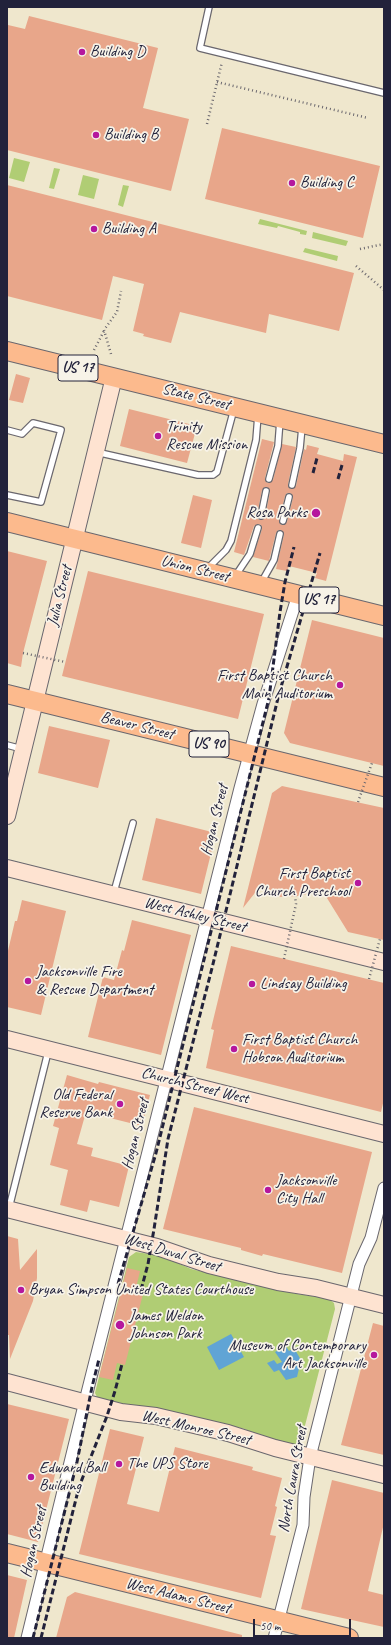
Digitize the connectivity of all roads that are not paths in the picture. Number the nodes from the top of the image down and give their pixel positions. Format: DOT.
graph roads {
  1 [pos="209,7"];
  2 [pos="384,93"];
  3 [pos="7,351"];
  4 [pos="114,377"];
  5 [pos="234,406"];
  6 [pos="258,412"];
  7 [pos="281,418"];
  8 [pos="302,423"];
  9 [pos="7,430"];
  10 [pos="384,444"];
  11 [pos="96,452"];
  12 [pos="269,479"];
  13 [pos="292,485"];
  14 [pos="266,491"];
  15 [pos="7,495"];
  16 [pos="289,496"];
  17 [pos="261,516"];
  18 [pos="283,521"];
  19 [pos="7,522"];
  20 [pos="258,528"];
  21 [pos="280,534"];
  22 [pos="75,539"];
  23 [pos="205,571"];
  24 [pos="234,579"];
  25 [pos="260,585"];
  26 [pos="298,595"];
  27 [pos="384,616"];
  28 [pos="7,694"];
  29 [pos="34,701"];
  30 [pos="7,745"];
  31 [pos="23,749"];
  32 [pos="249,754"];
  33 [pos="384,787"];
  34 [pos="7,816"];
  35 [pos="133,823"];
  36 [pos="7,868"];
  37 [pos="113,895"];
  38 [pos="208,918"];
  39 [pos="384,962"];
  40 [pos="7,1039"];
  41 [pos="48,1049"];
  42 [pos="167,1079"];
  43 [pos="384,1134"];
  44 [pos="384,1188"];
  45 [pos="8,1209"];
  46 [pos="126,1239"];
  47 [pos="350,1296"];
  48 [pos="384,1304"];
  49 [pos="7,1382"];
  50 [pos="85,1402"];
  51 [pos="310,1457"];
  52 [pos="384,1475"];
  53 [pos="7,1553"];
  54 [pos="46,1563"];
  55 [pos="278,1621"];
  56 [pos="27,1638"];
  57 [pos="274,1638"];
  58 [pos="349,1638"];
  1 -- 2 [label="lane"];
  3 -- 4 [label="main road, State Street / US 17"];
  4 -- 5 [label="main road, State Street / US 17"];
  4 -- 11 [label="street, Julia Street"];
  5 -- 6 [label="main road, State Street / US 17"];
  5 -- 11 [label="lane"];
  6 -- 7 [label="main road, State Street / US 17"];
  6 -- 23 [label="lane"];
  7 -- 8 [label="main road, State Street / US 17"];
  7 -- 12 [label="lane"];
  8 -- 10 [label="main road, State Street / US 17"];
  8 -- 13 [label="lane"];
  9 -- 15 [label="lane"];
  11 -- 22 [label="street, Julia Street"];
  14 -- 17 [label="lane"];
  16 -- 18 [label="lane"];
  19 -- 22 [label="main road, Union Street / US 17"];
  20 -- 24 [label="lane"];
  21 -- 25 [label="lane"];
  22 -- 23 [label="main road, Union Street / US 17"];
  22 -- 29 [label="street, Julia Street"];
  23 -- 24 [label="main road, Union Street / US 17"];
  24 -- 25 [label="main road, Union Street / US 17"];
  25 -- 26 [label="main road, Union Street / US 17"];
  26 -- 27 [label="main road, Union Street / US 17"];
  26 -- 32 [label="street, Hogan Street"];
  28 -- 29 [label="main road, Beaver Street / US 90"];
  29 -- 31 [label="street, Julia Street"];
  29 -- 32 [label="main road, Beaver Street / US 90"];
  30 -- 31 [label="lane"];
  31 -- 34 [label="street, Julia Street"];
  32 -- 33 [label="main road, Beaver Street / US 90"];
  32 -- 38 [label="street, Hogan Street"];
  35 -- 37 [label="lane"];
  36 -- 37 [label="street, West Ashley Street"];
  37 -- 38 [label="street, West Ashley Street"];
  38 -- 39 [label="street, West Ashley Street"];
  38 -- 42 [label="street, Hogan Street"];
  40 -- 41 [label="street, Church Street West"];
  41 -- 42 [label="street, Church Street West"];
  41 -- 45 [label="lane"];
  42 -- 43 [label="street, Church Street West"];
  42 -- 46 [label="street, Hogan Street"];
  44 -- 47 [label="street, North Laura Street"];
  45 -- 46 [label="street, West Duval Street"];
  46 -- 47 [label="street, West Duval Street"];
  46 -- 50 [label="street, Hogan Street"];
  47 -- 48 [label="street, West Duval Street"];
  47 -- 51 [label="street, North Laura Street"];
  49 -- 50 [label="street, West Monroe Street"];
  50 -- 51 [label="street, West Monroe Street"];
  50 -- 54 [label="street, Hogan Street"];
  51 -- 52 [label="street, West Monroe Street"];
  51 -- 55 [label="street, North Laura Street"];
  53 -- 54 [label="main road, West Adams Street"];
  54 -- 55 [label="main road, West Adams Street"];
  54 -- 56 [label="street, Hogan Street"];
  55 -- 57 [label="street, North Laura Street"];
  55 -- 58 [label="main road, West Adams Street"];
}
